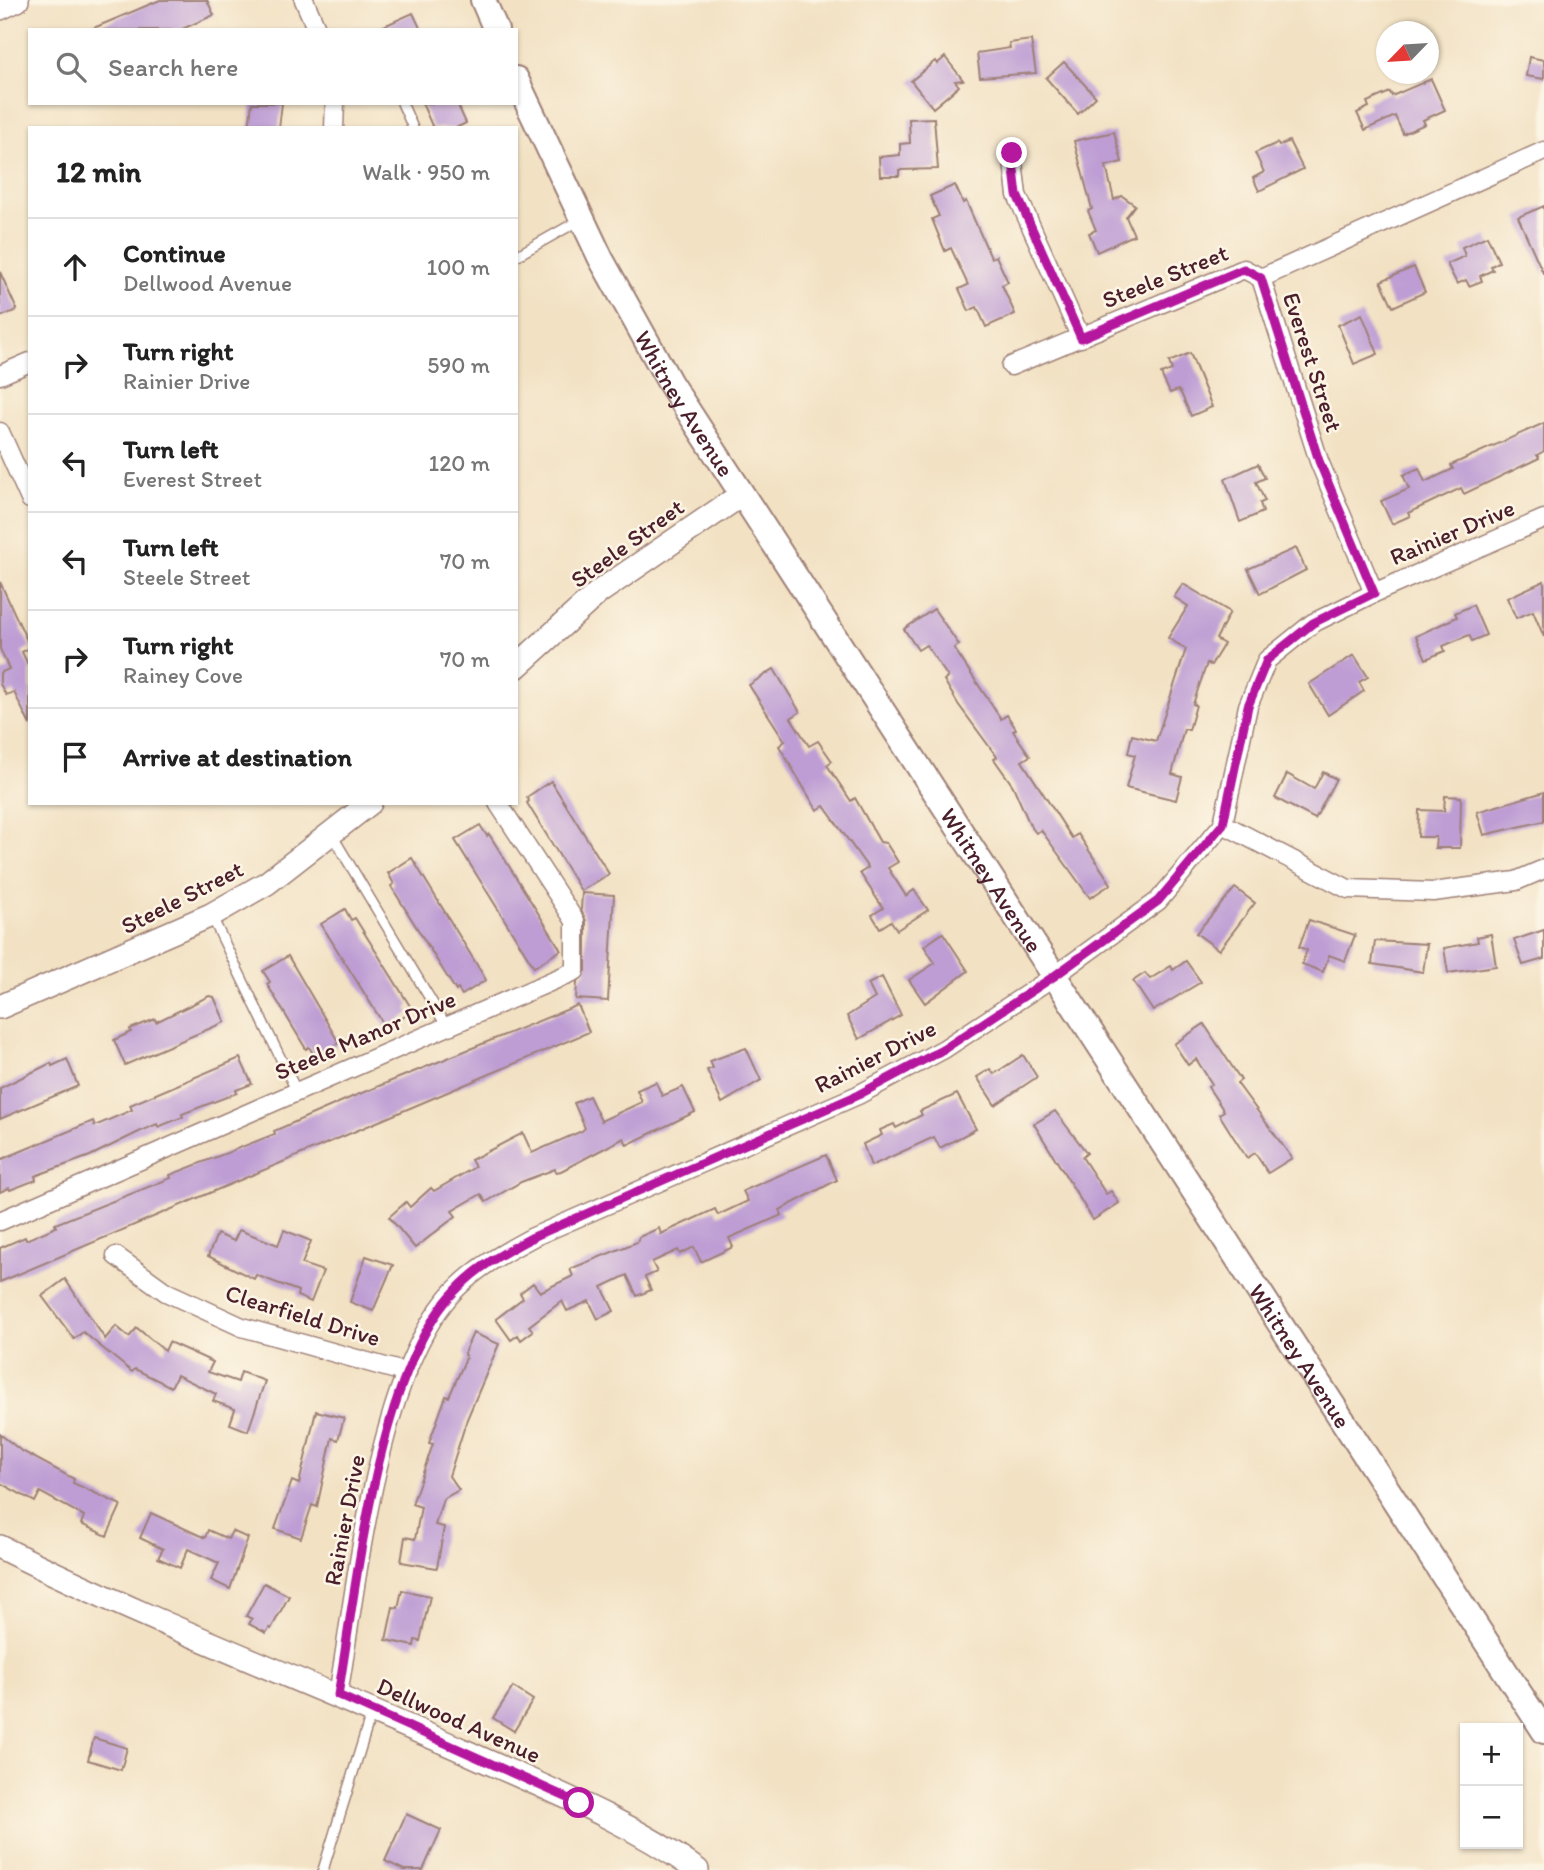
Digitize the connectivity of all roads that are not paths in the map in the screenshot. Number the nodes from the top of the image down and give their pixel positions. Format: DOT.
graph roads {
  1 [pos="17,0"];
  2 [pos="303,0"];
  3 [pos="483,0"];
  4 [pos="0,8"];
  5 [pos="316,28"];
  6 [pos="495,28"];
  7 [pos="518,83"];
  8 [pos="335,105"];
  9 [pos="403,105"];
  10 [pos="334,126"];
  11 [pos="412,126"];
  12 [pos="1544,151"];
  13 [pos="1012,153"];
  14 [pos="582,219"];
  15 [pos="518,255"];
  16 [pos="1261,278"];
  17 [pos="1081,338"];
  18 [pos="28,363"];
  19 [pos="1011,366"];
  20 [pos="0,375"];
  21 [pos="0,432"];
  22 [pos="28,495"];
  23 [pos="741,495"];
  24 [pos="1544,519"];
  25 [pos="1374,593"];
  26 [pos="518,665"];
  27 [pos="368,805"];
  28 [pos="499,805"];
  29 [pos="1223,824"];
  30 [pos="332,835"];
  31 [pos="1544,869"];
  32 [pos="211,915"];
  33 [pos="1053,977"];
  34 [pos="0,1007"];
  35 [pos="447,1027"];
  36 [pos="297,1092"];
  37 [pos="0,1221"];
  38 [pos="116,1256"];
  39 [pos="407,1373"];
  40 [pos="0,1548"];
  41 [pos="338,1695"];
  42 [pos="373,1710"];
  43 [pos="1544,1731"];
  44 [pos="323,1870"];
  45 [pos="697,1870"];
  1 -- 4 [label="street"];
  2 -- 5 [label="street"];
  3 -- 6 [label="main road"];
  7 -- 14 [label="main road, Whitney Avenue"];
  8 -- 10 [label="street"];
  9 -- 11 [label="lane"];
  12 -- 16 [label="street, Everest Street"];
  13 -- 17 [label="street"];
  14 -- 15 [label="lane"];
  14 -- 23 [label="main road, Whitney Avenue"];
  16 -- 17 [label="street, Steele Street"];
  16 -- 25 [label="street, Everest Street"];
  17 -- 19 [label="street, Steele Street"];
  18 -- 20 [label="street"];
  21 -- 22 [label="street"];
  23 -- 26 [label="street, Steele Street"];
  23 -- 33 [label="main road, Whitney Avenue"];
  24 -- 25 [label="street, Rainier Drive"];
  25 -- 29 [label="street, Rainier Drive"];
  27 -- 30 [label="street, Steele Street"];
  28 -- 35 [label="street, Steele Manor Drive"];
  29 -- 31 [label="street"];
  29 -- 33 [label="street, Rainier Drive"];
  30 -- 32 [label="street, Steele Street"];
  30 -- 35 [label="lane"];
  32 -- 34 [label="street, Steele Street"];
  32 -- 36 [label="lane"];
  33 -- 39 [label="street, Rainier Drive"];
  33 -- 43 [label="main road, Whitney Avenue"];
  35 -- 36 [label="street, Steele Manor Drive"];
  36 -- 37 [label="street, Steele Manor Drive"];
  38 -- 39 [label="street, Clearfield Drive"];
  39 -- 41 [label="street, Rainier Drive"];
  40 -- 41 [label="street, Dellwood Avenue"];
  41 -- 42 [label="street, Dellwood Avenue"];
  42 -- 44 [label="lane"];
  42 -- 45 [label="street, Dellwood Avenue"];
}
